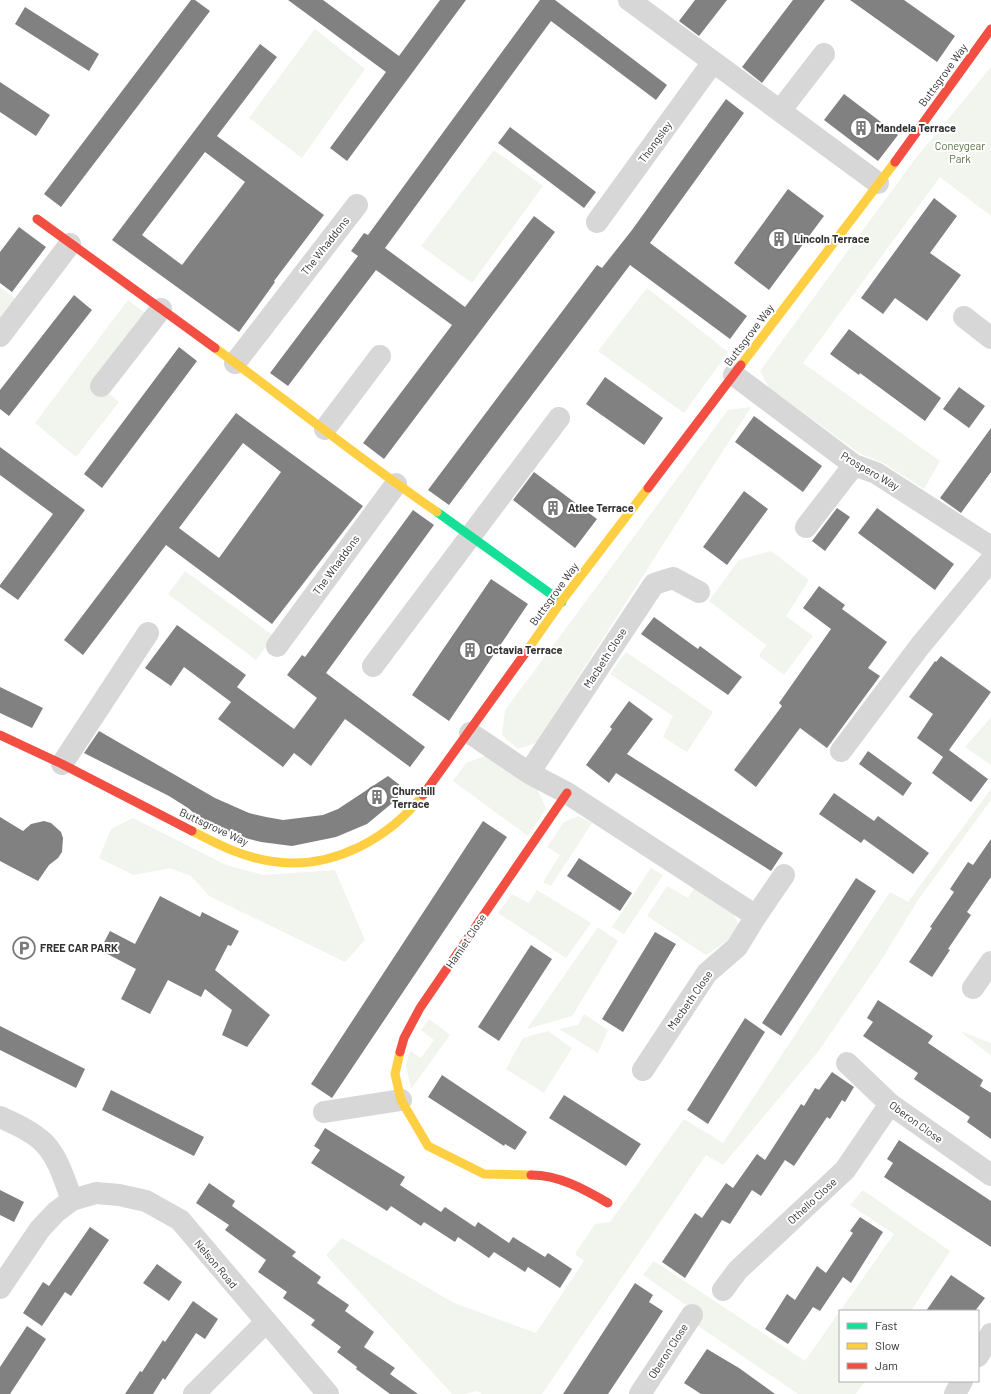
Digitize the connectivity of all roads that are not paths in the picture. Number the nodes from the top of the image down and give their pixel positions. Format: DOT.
graph roads {
  1 [pos="629,0"];
  2 [pos="653,7"];
  3 [pos="991,29"];
  4 [pos="824,54"];
  5 [pos="713,62"];
  6 [pos="780,111"];
  7 [pos="878,183"];
  8 [pos="357,205"];
  9 [pos="37,219"];
  10 [pos="597,222"];
  11 [pos="70,244"];
  12 [pos="161,309"];
  13 [pos="964,317"];
  14 [pos="0,336"];
  15 [pos="991,338"];
  16 [pos="380,356"];
  17 [pos="234,363"];
  18 [pos="734,375"];
  19 [pos="101,386"];
  20 [pos="558,418"];
  21 [pos="325,429"];
  22 [pos="854,464"];
  23 [pos="396,484"];
  24 [pos="806,527"];
  25 [pos="471,535"];
  26 [pos="991,547"];
  27 [pos="991,560"];
  28 [pos="699,592"];
  29 [pos="562,602"];
  30 [pos="148,633"];
  31 [pos="277,646"];
  32 [pos="373,666"];
  33 [pos="470,733"];
  34 [pos="0,735"];
  35 [pos="841,751"];
  36 [pos="62,764"];
  37 [pos="529,773"];
  38 [pos="567,793"];
  39 [pos="784,875"];
  40 [pos="756,916"];
  41 [pos="991,962"];
  42 [pos="973,988"];
  43 [pos="847,1063"];
  44 [pos="643,1070"];
  45 [pos="401,1100"];
  46 [pos="890,1104"];
  47 [pos="324,1112"];
  48 [pos="0,1117"];
  49 [pos="991,1175"];
  50 [pos="72,1200"];
  51 [pos="608,1203"];
  52 [pos="0,1288"];
  53 [pos="723,1290"];
  54 [pos="692,1314"];
  55 [pos="266,1322"];
  56 [pos="991,1334"];
  57 [pos="979,1354"];
  58 [pos="961,1382"];
  59 [pos="646,1392"];
  60 [pos="194,1394"];
  61 [pos="328,1394"];
  62 [pos="955,1394"];
  1 -- 2 [label="street"];
  2 -- 5 [label="street"];
  3 -- 7 [label="street, Buttsgrove Way"];
  4 -- 6 [label="street"];
  5 -- 6 [label="street"];
  5 -- 10 [label="street, Thongsley"];
  6 -- 7 [label="street"];
  7 -- 18 [label="street, Buttsgrove Way"];
  8 -- 17 [label="street, The Whaddons"];
  9 -- 11 [label="street"];
  11 -- 12 [label="street"];
  11 -- 14 [label="street"];
  12 -- 17 [label="street"];
  12 -- 19 [label="street"];
  13 -- 15 [label="street"];
  16 -- 21 [label="street"];
  17 -- 21 [label="street"];
  18 -- 22 [label="street, Prospero Way"];
  18 -- 29 [label="street, Buttsgrove Way"];
  20 -- 25 [label="street"];
  21 -- 23 [label="street"];
  22 -- 24 [label="street"];
  22 -- 26 [label="street, Prospero Way"];
  23 -- 25 [label="street"];
  23 -- 31 [label="street, The Whaddons"];
  25 -- 29 [label="street"];
  25 -- 32 [label="street"];
  27 -- 35 [label="street"];
  28 -- 37 [label="street, Macbeth Close"];
  29 -- 33 [label="street, Buttsgrove Way"];
  30 -- 36 [label="street"];
  33 -- 36 [label="street, Buttsgrove Way"];
  33 -- 37 [label="street"];
  34 -- 36 [label="street, Buttsgrove Way"];
  37 -- 38 [label="street"];
  38 -- 40 [label="street"];
  38 -- 45 [label="street, Hamlet Close"];
  39 -- 40 [label="street, Macbeth Close"];
  40 -- 44 [label="street, Macbeth Close"];
  41 -- 42 [label="street"];
  43 -- 46 [label="street, Oberon Close"];
  45 -- 47 [label="street"];
  45 -- 51 [label="street, Hamlet Close"];
  46 -- 49 [label="street, Oberon Close"];
  46 -- 53 [label="street, Othello Close"];
  48 -- 50 [label="street"];
  50 -- 52 [label="street"];
  50 -- 55 [label="street, Nelson Road"];
  54 -- 59 [label="street, Oberon Close"];
  55 -- 60 [label="street"];
  55 -- 61 [label="street, Nelson Road"];
  56 -- 57 [label="street"];
  58 -- 62 [label="street"];
}
